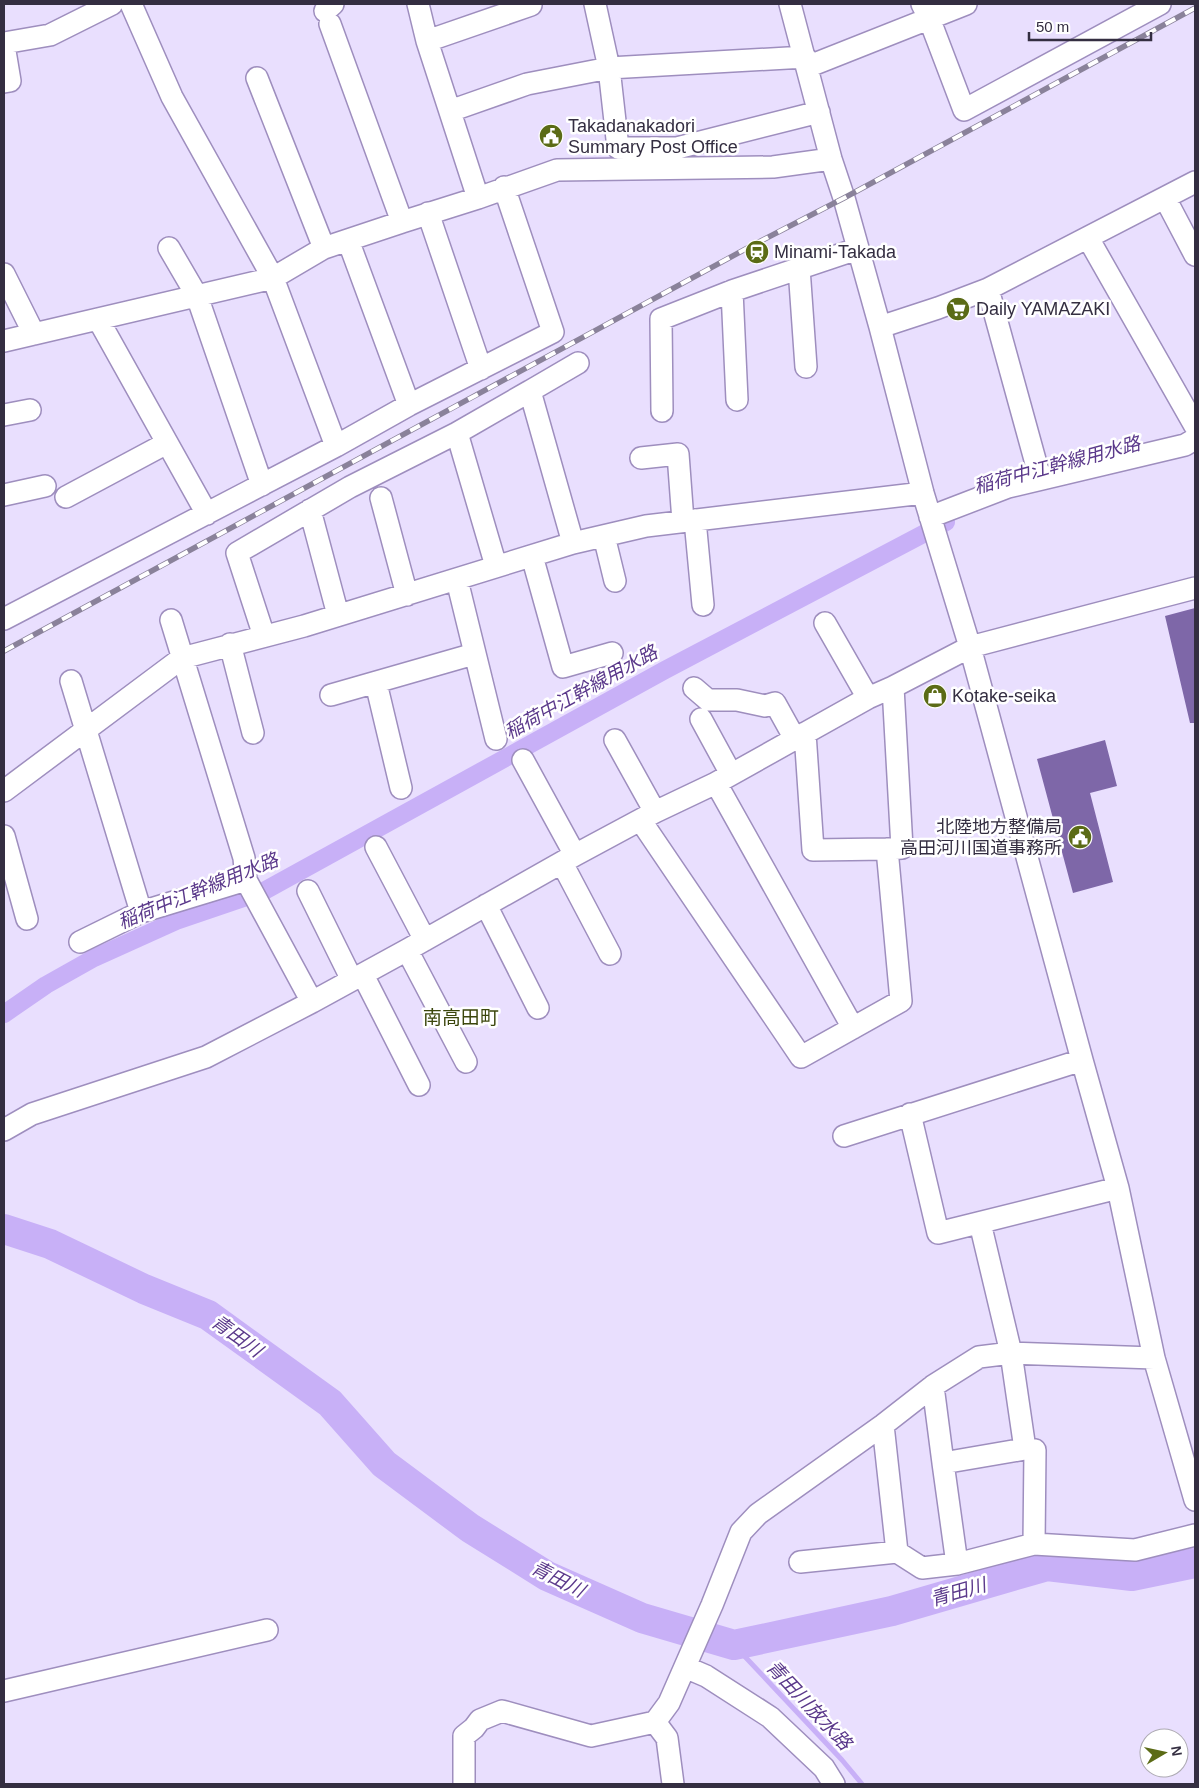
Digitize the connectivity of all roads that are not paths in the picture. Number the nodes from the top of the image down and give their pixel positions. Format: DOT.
graph roads {
  1 [pos="112,4"];
  2 [pos="131,4"];
  3 [pos="418,4"];
  4 [pos="596,4"];
  5 [pos="790,4"];
  6 [pos="966,4"];
  7 [pos="1160,4"];
  8 [pos="531,5"];
  9 [pos="925,11"];
  10 [pos="329,13"];
  11 [pos="427,41"];
  12 [pos="4,44"];
  13 [pos="806,62"];
  14 [pos="609,68"];
  15 [pos="257,78"];
  16 [pos="4,82"];
  17 [pos="450,111"];
  18 [pos="818,112"];
  19 [pos="831,159"];
  20 [pos="1195,182"];
  21 [pos="504,187"];
  22 [pos="478,198"];
  23 [pos="1165,198"];
  24 [pos="428,213"];
  25 [pos="402,222"];
  26 [pos="1088,238"];
  27 [pos="348,240"];
  28 [pos="169,248"];
  29 [pos="324,248"];
  30 [pos="857,249"];
  31 [pos="1195,255"];
  32 [pos="799,268"];
  33 [pos="4,274"];
  34 [pos="273,278"];
  35 [pos="988,289"];
  36 [pos="732,291"];
  37 [pos="197,296"];
  38 [pos="98,319"];
  39 [pos="880,327"];
  40 [pos="34,334"];
  41 [pos="4,341"];
  42 [pos="578,363"];
  43 [pos="806,367"];
  44 [pos="481,369"];
  45 [pos="530,391"];
  46 [pos="736,400"];
  47 [pos="409,405"];
  48 [pos="30,410"];
  49 [pos="662,411"];
  50 [pos="4,415"];
  51 [pos="1195,426"];
  52 [pos="457,434"];
  53 [pos="1195,439"];
  54 [pos="167,443"];
  55 [pos="336,446"];
  56 [pos="642,458"];
  57 [pos="1040,478"];
  58 [pos="262,485"];
  59 [pos="45,486"];
  60 [pos="923,493"];
  61 [pos="4,495"];
  62 [pos="66,497"];
  63 [pos="381,498"];
  64 [pos="310,510"];
  65 [pos="207,514"];
  66 [pos="930,517"];
  67 [pos="689,520"];
  68 [pos="604,536"];
  69 [pos="574,544"];
  70 [pos="532,556"];
  71 [pos="496,566"];
  72 [pos="457,580"];
  73 [pos="615,581"];
  74 [pos="1195,588"];
  75 [pos="407,595"];
  76 [pos="703,605"];
  77 [pos="338,615"];
  78 [pos="4,619"];
  79 [pos="172,620"];
  80 [pos="825,623"];
  81 [pos="264,636"];
  82 [pos="230,644"];
  83 [pos="970,647"];
  84 [pos="474,654"];
  85 [pos="612,654"];
  86 [pos="182,658"];
  87 [pos="71,681"];
  88 [pos="376,683"];
  89 [pos="893,687"];
  90 [pos="694,688"];
  91 [pos="331,695"];
  92 [pos="868,698"];
  93 [pos="701,719"];
  94 [pos="85,729"];
  95 [pos="253,733"];
  96 [pos="800,736"];
  97 [pos="496,739"];
  98 [pos="615,740"];
  99 [pos="524,760"];
  100 [pos="724,778"];
  101 [pos="401,788"];
  102 [pos="4,791"];
  103 [pos="648,817"];
  104 [pos="4,836"];
  105 [pos="376,847"];
  106 [pos="887,849"];
  107 [pos="568,859"];
  108 [pos="246,880"];
  109 [pos="308,891"];
  110 [pos="486,905"];
  111 [pos="141,912"];
  112 [pos="27,919"];
  113 [pos="425,940"];
  114 [pos="80,942"];
  115 [pos="407,950"];
  116 [pos="610,954"];
  117 [pos="357,978"];
  118 [pos="312,1002"];
  119 [pos="538,1008"];
  120 [pos="853,1028"];
  121 [pos="1082,1060"];
  122 [pos="466,1062"];
  123 [pos="419,1085"];
  124 [pos="910,1114"];
  125 [pos="4,1130"];
  126 [pos="844,1136"];
  127 [pos="1118,1188"];
  128 [pos="980,1223"];
  129 [pos="1011,1353"];
  130 [pos="1154,1358"];
  131 [pos="933,1386"];
  132 [pos="884,1425"];
  133 [pos="1025,1449"];
  134 [pos="943,1463"];
  135 [pos="1195,1500"];
  136 [pos="1195,1535"];
  137 [pos="1034,1544"];
  138 [pos="897,1552"];
  139 [pos="800,1562"];
  140 [pos="957,1564"];
  141 [pos="267,1630"];
  142 [pos="687,1664"];
  143 [pos="4,1692"];
  144 [pos="654,1722"];
  145 [pos="464,1784"];
  146 [pos="673,1784"];
  147 [pos="834,1784"];
  1 -- 12 [label="street"];
  2 -- 34 [label="street"];
  3 -- 11 [label="street"];
  4 -- 14 [label="street"];
  5 -- 13 [label="street"];
  6 -- 9 [label="street"];
  7 -- 9 [label="street"];
  8 -- 11 [label="street"];
  9 -- 13 [label="street"];
  10 -- 25 [label="street"];
  11 -- 17 [label="street"];
  12 -- 16 [label="street"];
  13 -- 14 [label="street"];
  13 -- 18 [label="street"];
  14 -- 17 [label="street"];
  14 -- 18 [label="street"];
  15 -- 29 [label="street"];
  17 -- 22 [label="street"];
  18 -- 19 [label="street"];
  19 -- 21 [label="street"];
  19 -- 30 [label="street"];
  20 -- 23 [label="street"];
  21 -- 22 [label="street"];
  21 -- 44 [label="street"];
  22 -- 24 [label="street"];
  23 -- 26 [label="street"];
  23 -- 31 [label="street"];
  24 -- 25 [label="street"];
  24 -- 44 [label="street"];
  25 -- 27 [label="street"];
  26 -- 35 [label="street"];
  26 -- 51 [label="street"];
  27 -- 29 [label="street"];
  27 -- 47 [label="street"];
  28 -- 37 [label="street"];
  29 -- 34 [label="street"];
  30 -- 32 [label="street"];
  30 -- 39 [label="street"];
  32 -- 36 [label="street"];
  32 -- 43 [label="street"];
  33 -- 40 [label="street"];
  34 -- 37 [label="street"];
  34 -- 55 [label="street"];
  35 -- 39 [label="street"];
  35 -- 57 [label="street"];
  36 -- 46 [label="street"];
  36 -- 49 [label="street"];
  37 -- 38 [label="street"];
  37 -- 58 [label="street"];
  38 -- 40 [label="street"];
  38 -- 54 [label="street"];
  39 -- 60 [label="street"];
  40 -- 41 [label="street"];
  42 -- 45 [label="street"];
  44 -- 47 [label="street"];
  45 -- 52 [label="street"];
  45 -- 69 [label="street"];
  47 -- 55 [label="street"];
  48 -- 50 [label="street"];
  52 -- 64 [label="street"];
  52 -- 71 [label="street"];
  53 -- 57 [label="street"];
  54 -- 62 [label="street"];
  54 -- 65 [label="street"];
  55 -- 58 [label="street"];
  56 -- 67 [label="street"];
  57 -- 66 [label="street"];
  58 -- 65 [label="street"];
  59 -- 61 [label="street"];
  60 -- 66 [label="street"];
  60 -- 67 [label="street"];
  63 -- 75 [label="street"];
  64 -- 77 [label="street"];
  64 -- 81 [label="street"];
  65 -- 78 [label="street"];
  66 -- 83 [label="street"];
  67 -- 68 [label="street"];
  67 -- 76 [label="street"];
  68 -- 69 [label="street"];
  68 -- 73 [label="street"];
  69 -- 70 [label="street"];
  70 -- 71 [label="street"];
  70 -- 85 [label="street"];
  71 -- 72 [label="street"];
  72 -- 75 [label="street"];
  72 -- 84 [label="street"];
  74 -- 83 [label="street"];
  75 -- 77 [label="street"];
  77 -- 81 [label="street"];
  79 -- 86 [label="street"];
  80 -- 92 [label="street"];
  81 -- 82 [label="street"];
  82 -- 86 [label="street"];
  82 -- 95 [label="street"];
  83 -- 89 [label="street"];
  83 -- 121 [label="street"];
  84 -- 88 [label="street"];
  84 -- 97 [label="street"];
  86 -- 94 [label="street"];
  86 -- 108 [label="street"];
  87 -- 94 [label="street"];
  88 -- 91 [label="street"];
  88 -- 101 [label="street"];
  89 -- 92 [label="street"];
  89 -- 106 [label="street"];
  90 -- 96 [label="street"];
  92 -- 96 [label="street"];
  93 -- 100 [label="street"];
  94 -- 102 [label="street"];
  94 -- 111 [label="street"];
  96 -- 100 [label="street"];
  96 -- 106 [label="street"];
  98 -- 103 [label="street"];
  99 -- 107 [label="street"];
  100 -- 103 [label="street"];
  100 -- 120 [label="street"];
  103 -- 107 [label="street"];
  103 -- 120 [label="street"];
  104 -- 112 [label="street"];
  105 -- 113 [label="street"];
  106 -- 120 [label="street"];
  107 -- 110 [label="street"];
  107 -- 116 [label="street"];
  108 -- 111 [label="street"];
  108 -- 118 [label="street"];
  109 -- 117 [label="street"];
  110 -- 113 [label="street"];
  110 -- 119 [label="street"];
  111 -- 114 [label="street"];
  113 -- 115 [label="street"];
  115 -- 117 [label="street"];
  115 -- 122 [label="street"];
  117 -- 118 [label="street"];
  117 -- 123 [label="street"];
  118 -- 125 [label="street"];
  121 -- 124 [label="street"];
  121 -- 127 [label="street"];
  124 -- 126 [label="street"];
  124 -- 128 [label="street"];
  127 -- 128 [label="street"];
  127 -- 130 [label="street"];
  128 -- 129 [label="street"];
  129 -- 130 [label="street"];
  129 -- 131 [label="street"];
  129 -- 133 [label="street"];
  130 -- 135 [label="street"];
  131 -- 132 [label="street"];
  131 -- 134 [label="street"];
  132 -- 138 [label="street"];
  132 -- 142 [label="street"];
  133 -- 134 [label="street"];
  133 -- 137 [label="street"];
  134 -- 140 [label="street"];
  136 -- 137 [label="street"];
  137 -- 140 [label="street"];
  138 -- 139 [label="street"];
  138 -- 140 [label="street"];
  141 -- 143 [label="street"];
  142 -- 144 [label="street"];
  142 -- 147 [label="street"];
  144 -- 145 [label="street"];
  144 -- 146 [label="street"];
}
